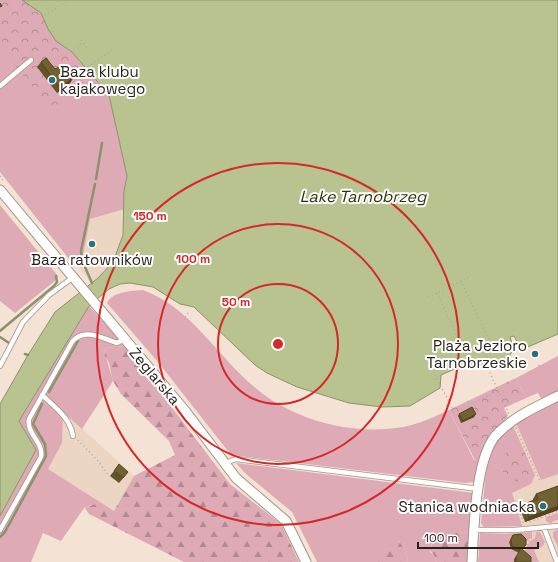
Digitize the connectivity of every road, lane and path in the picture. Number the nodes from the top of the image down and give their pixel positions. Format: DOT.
graph roads {
  1 [pos="68,0"];
  2 [pos="42,18"];
  3 [pos="81,40"];
  4 [pos="83,42"];
  5 [pos="87,48"];
  6 [pos="115,48"];
  7 [pos="70,51"];
  8 [pos="31,60"];
  9 [pos="85,69"];
  10 [pos="0,86"];
  11 [pos="0,190"];
  12 [pos="470,277"];
  13 [pos="75,281"];
  14 [pos="461,281"];
  15 [pos="453,285"];
  16 [pos="445,289"];
  17 [pos="437,293"];
  18 [pos="428,297"];
  19 [pos="188,313"];
  20 [pos="185,317"];
  21 [pos="125,339"];
  22 [pos="483,358"];
  23 [pos="539,365"];
  24 [pos="0,366"];
  25 [pos="431,368"];
  26 [pos="540,368"];
  27 [pos="239,370"];
  28 [pos="236,373"];
  29 [pos="498,391"];
  30 [pos="42,395"];
  31 [pos="558,396"];
  32 [pos="453,409"];
  33 [pos="454,413"];
  34 [pos="512,422"];
  35 [pos="341,425"];
  36 [pos="340,429"];
  37 [pos="73,436"];
  38 [pos="224,464"];
  39 [pos="109,476"];
  40 [pos="540,481"];
  41 [pos="479,489"];
  42 [pos="516,503"];
  43 [pos="558,512"];
  44 [pos="524,524"];
  45 [pos="558,526"];
  46 [pos="544,528"];
  47 [pos="526,529"];
  48 [pos="0,530"];
  49 [pos="475,530"];
  50 [pos="534,534"];
  51 [pos="520,554"];
  52 [pos="306,562"];
  53 [pos="472,562"];
  54 [pos="557,562"];
  1 -- 2 [label="path"];
  3 -- 4 [label="path"];
  4 -- 5 [label="path"];
  4 -- 7 [label="path"];
  6 -- 9 [label="path"];
  8 -- 10 [label="lane"];
  11 -- 13 [label="street, Żeglarska"];
  12 -- 14 [label="path"];
  13 -- 21 [label="street, Żeglarska"];
  13 -- 24 [label="lane"];
  14 -- 15 [label="path"];
  14 -- 22 [label="path"];
  16 -- 17 [label="path"];
  17 -- 18 [label="path"];
  17 -- 22 [label="path"];
  19 -- 20 [label="path"];
  21 -- 30 [label="lane"];
  21 -- 38 [label="street, Żeglarska"];
  22 -- 29 [label="path"];
  23 -- 26 [label="path"];
  25 -- 32 [label="path"];
  27 -- 28 [label="path"];
  29 -- 33 [label="path"];
  29 -- 34 [label="path"];
  30 -- 37 [label="lane"];
  30 -- 48 [label="lane"];
  31 -- 34 [label="street"];
  34 -- 40 [label="path"];
  34 -- 41 [label="street"];
  35 -- 36 [label="path"];
  37 -- 39 [label="path"];
  38 -- 41 [label="lane"];
  38 -- 52 [label="street, Żeglarska"];
  41 -- 49 [label="street"];
  42 -- 44 [label="path"];
  43 -- 44 [label="path"];
  44 -- 47 [label="path"];
  45 -- 46 [label="lane"];
  46 -- 47 [label="lane"];
  46 -- 54 [label="lane"];
  47 -- 49 [label="lane"];
  49 -- 53 [label="street"];
  50 -- 51 [label="path"];
}
